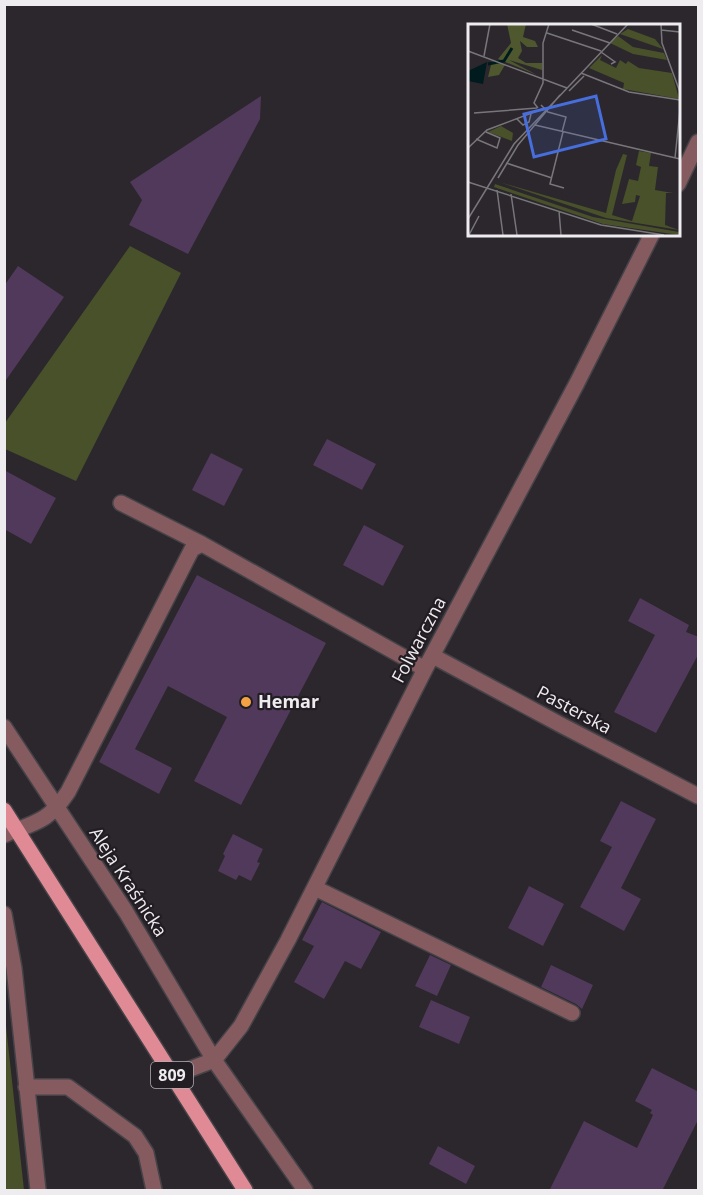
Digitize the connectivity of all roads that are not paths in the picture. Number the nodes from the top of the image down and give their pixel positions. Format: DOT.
graph roads {
  1 [pos="699,142"];
  2 [pos="679,182"];
  3 [pos="651,236"];
  4 [pos="121,503"];
  5 [pos="202,544"];
  6 [pos="429,662"];
  7 [pos="4,727"];
  8 [pos="699,796"];
  9 [pos="57,809"];
  10 [pos="4,810"];
  11 [pos="11,832"];
  12 [pos="315,888"];
  13 [pos="4,914"];
  14 [pos="572,1013"];
  15 [pos="214,1060"];
  16 [pos="172,1076"];
  17 [pos="26,1087"];
  18 [pos="38,1191"];
  19 [pos="154,1191"];
  20 [pos="245,1191"];
  21 [pos="305,1191"];
  1 -- 2 [label="street"];
  3 -- 6 [label="street, Folwarczna"];
  4 -- 5 [label="street, Pasterska"];
  5 -- 6 [label="street, Pasterska"];
  5 -- 9 [label="street"];
  6 -- 8 [label="street, Pasterska"];
  6 -- 12 [label="street, Folwarczna"];
  7 -- 9 [label="street, Aleja Kraśnicka"];
  9 -- 11 [label="street"];
  9 -- 15 [label="street, Aleja Kraśnicka"];
  10 -- 11 [label="main road, 809"];
  11 -- 16 [label="main road, 809"];
  12 -- 14 [label="street"];
  12 -- 15 [label="street, Folwarczna"];
  13 -- 17 [label="street"];
  15 -- 16 [label="street"];
  15 -- 21 [label="street, Aleja Kraśnicka"];
  16 -- 20 [label="main road, 809"];
  17 -- 18 [label="street"];
  17 -- 19 [label="street"];
}
